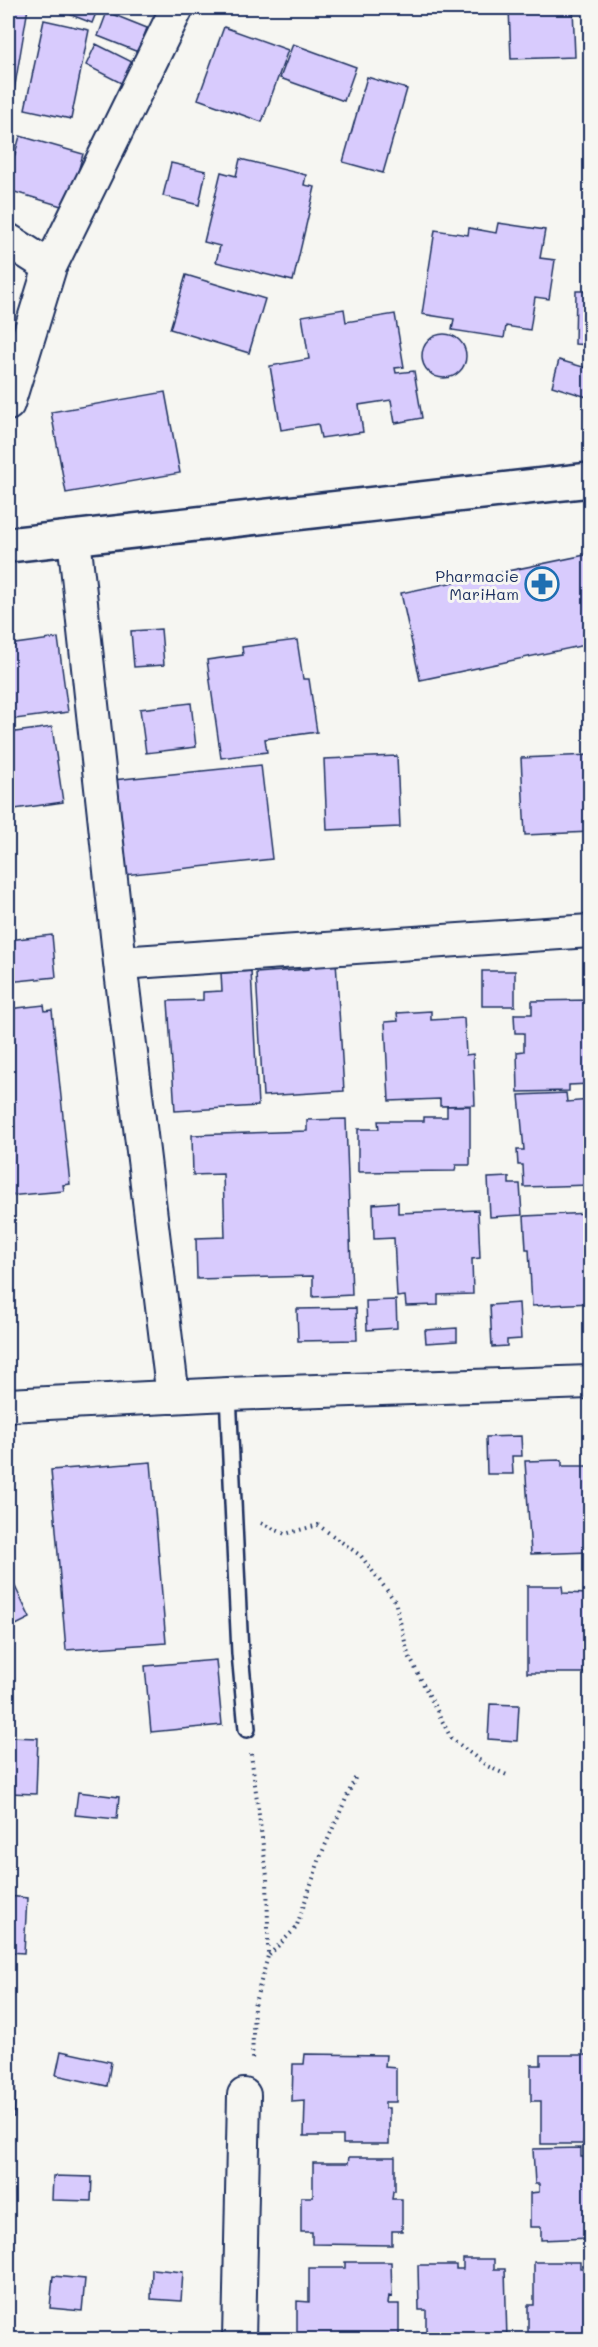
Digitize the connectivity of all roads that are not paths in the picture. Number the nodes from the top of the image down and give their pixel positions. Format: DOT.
graph roads {
  1 [pos="177,8"];
  2 [pos="8,240"];
  3 [pos="50,267"];
  4 [pos="8,404"];
  5 [pos="591,480"];
  6 [pos="74,538"];
  7 [pos="8,545"];
  8 [pos="591,931"];
  9 [pos="120,963"];
  10 [pos="591,1382"];
  11 [pos="228,1394"];
  12 [pos="173,1397"];
  13 [pos="8,1405"];
  14 [pos="247,1729"];
  15 [pos="244,2096"];
  16 [pos="239,2340"];
  1 -- 3 [label="street"];
  2 -- 3 [label="street"];
  3 -- 4 [label="street"];
  5 -- 6 [label="street"];
  6 -- 7 [label="street"];
  6 -- 9 [label="street"];
  8 -- 9 [label="street"];
  9 -- 12 [label="street"];
  10 -- 11 [label="street"];
  11 -- 12 [label="street"];
  11 -- 14 [label="lane"];
  12 -- 13 [label="street"];
  15 -- 16 [label="street"];
}
